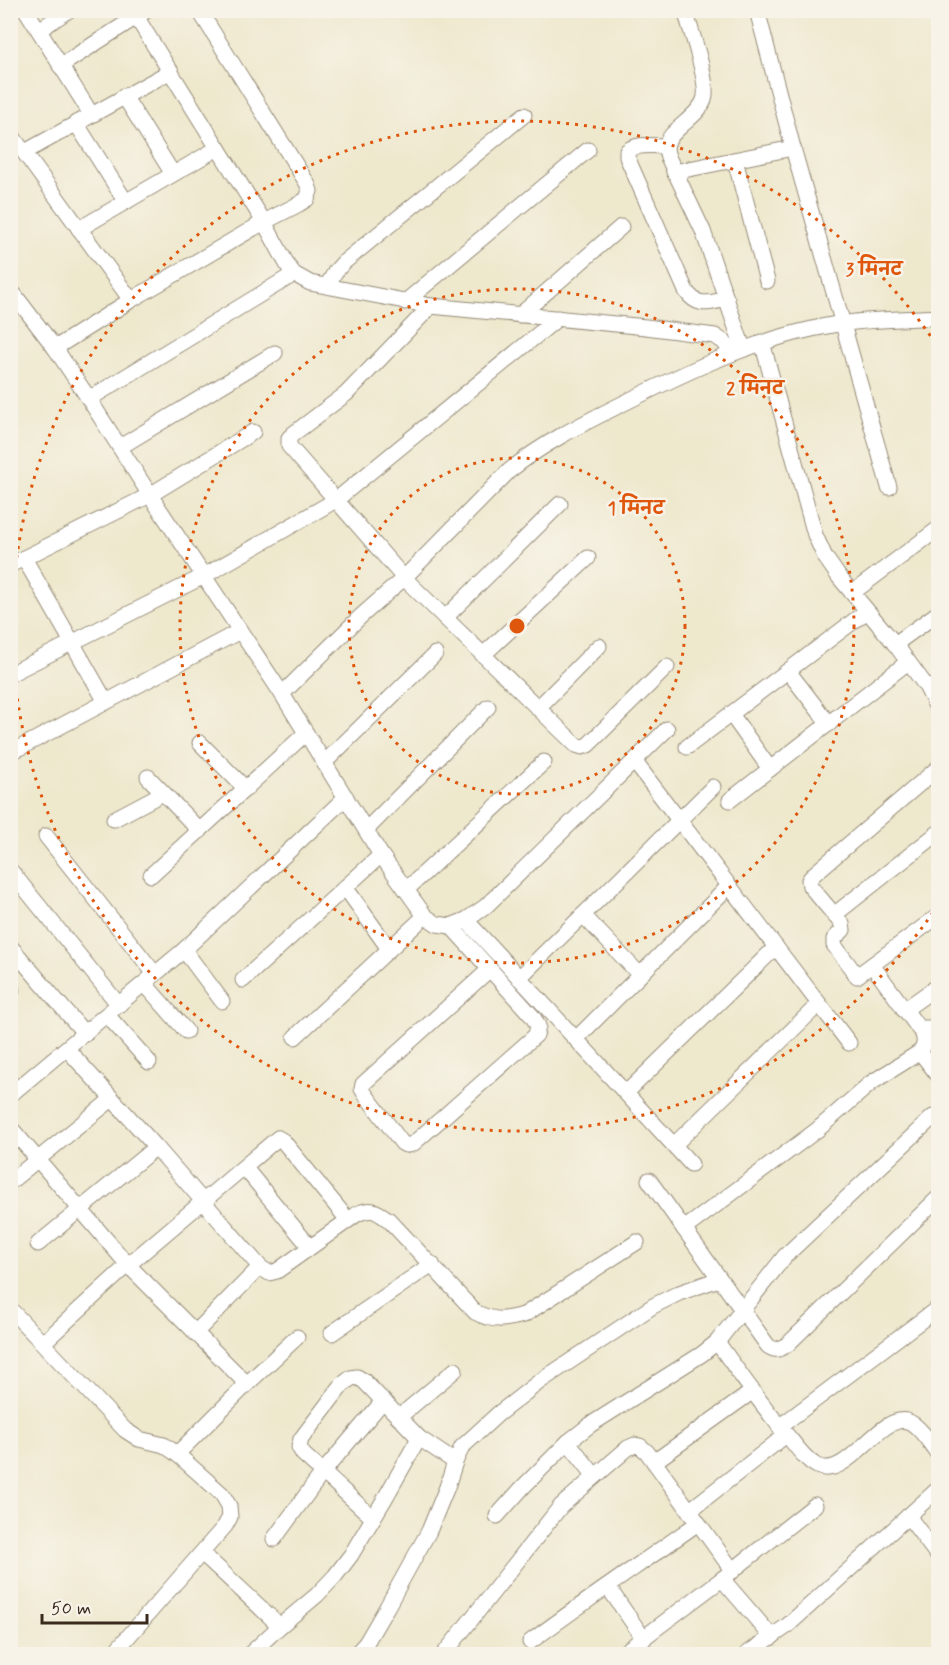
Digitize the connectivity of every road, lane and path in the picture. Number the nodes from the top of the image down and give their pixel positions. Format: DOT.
graph roads {
  1 [pos="26,10"];
  2 [pos="69,10"];
  3 [pos="200,10"];
  4 [pos="689,10"];
  5 [pos="757,10"];
  6 [pos="139,13"];
  7 [pos="39,30"];
  8 [pos="60,66"];
  9 [pos="171,71"];
  10 [pos="124,96"];
  11 [pos="91,114"];
  12 [pos="524,115"];
  13 [pos="76,123"];
  14 [pos="10,133"];
  15 [pos="666,146"];
  16 [pos="218,148"];
  17 [pos="794,148"];
  18 [pos="588,150"];
  19 [pos="25,152"];
  20 [pos="735,160"];
  21 [pos="674,172"];
  22 [pos="173,174"];
  23 [pos="126,202"];
  24 [pos="264,222"];
  25 [pos="621,227"];
  26 [pos="79,229"];
  27 [pos="294,274"];
  28 [pos="767,281"];
  29 [pos="327,286"];
  30 [pos="10,289"];
  31 [pos="726,299"];
  32 [pos="131,300"];
  33 [pos="405,302"];
  34 [pos="430,306"];
  35 [pos="520,315"];
  36 [pos="939,317"];
  37 [pos="558,318"];
  38 [pos="843,323"];
  39 [pos="762,342"];
  40 [pos="55,348"];
  41 [pos="737,351"];
  42 [pos="275,353"];
  43 [pos="89,399"];
  44 [pos="253,432"];
  45 [pos="120,447"];
  46 [pos="889,487"];
  47 [pos="150,495"];
  48 [pos="336,500"];
  49 [pos="560,504"];
  50 [pos="939,529"];
  51 [pos="588,558"];
  52 [pos="17,562"];
  53 [pos="204,576"];
  54 [pos="404,578"];
  55 [pos="852,593"];
  56 [pos="867,611"];
  57 [pos="939,613"];
  58 [pos="445,618"];
  59 [pos="240,631"];
  60 [pos="74,643"];
  61 [pos="895,644"];
  62 [pos="599,646"];
  63 [pos="435,654"];
  64 [pos="483,655"];
  65 [pos="908,662"];
  66 [pos="667,667"];
  67 [pos="788,671"];
  68 [pos="10,674"];
  69 [pos="939,676"];
  70 [pos="926,686"];
  71 [pos="282,694"];
  72 [pos="106,702"];
  73 [pos="488,707"];
  74 [pos="538,708"];
  75 [pos="939,710"];
  76 [pos="731,714"];
  77 [pos="829,724"];
  78 [pos="667,729"];
  79 [pos="306,734"];
  80 [pos="200,743"];
  81 [pos="687,747"];
  82 [pos="10,753"];
  83 [pos="634,761"];
  84 [pos="544,762"];
  85 [pos="324,763"];
  86 [pos="939,768"];
  87 [pos="770,769"];
  88 [pos="148,777"];
  89 [pos="712,787"];
  90 [pos="246,789"];
  91 [pos="163,793"];
  92 [pos="346,797"];
  93 [pos="730,800"];
  94 [pos="114,819"];
  95 [pos="679,820"];
  96 [pos="366,830"];
  97 [pos="200,831"];
  98 [pos="939,833"];
  99 [pos="46,836"];
  100 [pos="381,855"];
  101 [pos="10,870"];
  102 [pos="151,875"];
  103 [pos="729,886"];
  104 [pos="345,887"];
  105 [pos="406,890"];
  106 [pos="583,915"];
  107 [pos="834,915"];
  108 [pos="425,916"];
  109 [pos="939,916"];
  110 [pos="466,920"];
  111 [pos="451,926"];
  112 [pos="10,946"];
  113 [pos="776,947"];
  114 [pos="390,949"];
  115 [pos="184,950"];
  116 [pos="872,965"];
  117 [pos="490,969"];
  118 [pos="640,975"];
  119 [pos="519,978"];
  120 [pos="150,979"];
  121 [pos="243,980"];
  122 [pos="939,986"];
  123 [pos="222,1001"];
  124 [pos="819,1004"];
  125 [pos="113,1010"];
  126 [pos="904,1010"];
  127 [pos="918,1028"];
  128 [pos="939,1028"];
  129 [pos="186,1031"];
  130 [pos="85,1034"];
  131 [pos="295,1037"];
  132 [pos="576,1039"];
  133 [pos="849,1043"];
  134 [pos="67,1049"];
  135 [pos="920,1052"];
  136 [pos="149,1062"];
  137 [pos="939,1075"];
  138 [pos="626,1093"];
  139 [pos="10,1095"];
  140 [pos="112,1099"];
  141 [pos="933,1118"];
  142 [pos="10,1127"];
  143 [pos="674,1145"];
  144 [pos="156,1147"];
  145 [pos="39,1159"];
  146 [pos="691,1164"];
  147 [pos="244,1167"];
  148 [pos="649,1180"];
  149 [pos="10,1182"];
  150 [pos="939,1198"];
  151 [pos="204,1202"];
  152 [pos="80,1209"];
  153 [pos="348,1220"];
  154 [pos="684,1229"];
  155 [pos="637,1242"];
  156 [pos="38,1244"];
  157 [pos="310,1247"];
  158 [pos="128,1264"];
  159 [pos="432,1264"];
  160 [pos="260,1267"];
  161 [pos="719,1279"];
  162 [pos="939,1308"];
  163 [pos="10,1309"];
  164 [pos="741,1311"];
  165 [pos="332,1332"];
  166 [pos="195,1333"];
  167 [pos="297,1337"];
  168 [pos="717,1342"];
  169 [pos="43,1343"];
  170 [pos="455,1370"];
  171 [pos="247,1384"];
  172 [pos="753,1391"];
  173 [pos="383,1401"];
  174 [pos="399,1418"];
  175 [pos="783,1431"];
  176 [pos="418,1438"];
  177 [pos="568,1442"];
  178 [pos="177,1454"];
  179 [pos="939,1454"];
  180 [pos="454,1462"];
  181 [pos="654,1462"];
  182 [pos="323,1472"];
  183 [pos="595,1476"];
  184 [pos="939,1489"];
  185 [pos="815,1505"];
  186 [pos="497,1516"];
  187 [pos="908,1516"];
  188 [pos="693,1517"];
  189 [pos="373,1518"];
  190 [pos="274,1539"];
  191 [pos="202,1552"];
  192 [pos="939,1556"];
  193 [pos="728,1575"];
  194 [pos="608,1587"];
  195 [pos="280,1626"];
  196 [pos="772,1637"];
  197 [pos="644,1639"];
  198 [pos="530,1642"];
  199 [pos="113,1654"];
  200 [pos="250,1654"];
  201 [pos="356,1654"];
  202 [pos="444,1654"];
  203 [pos="622,1654"];
  204 [pos="747,1654"];
  1 -- 7 [label="street"];
  2 -- 7 [label="street"];
  3 -- 24 [label="street"];
  4 -- 15 [label="street"];
  5 -- 17 [label="street"];
  6 -- 8 [label="street"];
  6 -- 9 [label="street"];
  7 -- 8 [label="street"];
  8 -- 11 [label="street"];
  9 -- 10 [label="street"];
  9 -- 16 [label="street"];
  10 -- 11 [label="street"];
  10 -- 22 [label="street"];
  11 -- 13 [label="street"];
  12 -- 29 [label="street"];
  13 -- 19 [label="street"];
  13 -- 23 [label="street"];
  14 -- 19 [label="street"];
  15 -- 21 [label="street"];
  15 -- 31 [label="street"];
  16 -- 22 [label="street"];
  16 -- 24 [label="street"];
  17 -- 20 [label="street"];
  17 -- 38 [label="street"];
  18 -- 33 [label="street"];
  19 -- 26 [label="street"];
  20 -- 21 [label="street"];
  20 -- 28 [label="street"];
  21 -- 31 [label="street"];
  22 -- 23 [label="street"];
  23 -- 26 [label="street"];
  24 -- 27 [label="street"];
  24 -- 32 [label="street"];
  25 -- 35 [label="street"];
  26 -- 32 [label="street"];
  27 -- 29 [label="street"];
  27 -- 43 [label="street"];
  29 -- 33 [label="street"];
  30 -- 40 [label="street"];
  31 -- 41 [label="street"];
  32 -- 40 [label="street"];
  33 -- 34 [label="street"];
  34 -- 35 [label="street"];
  34 -- 48 [label="street"];
  35 -- 37 [label="street"];
  36 -- 38 [label="street"];
  37 -- 41 [label="street"];
  37 -- 48 [label="street"];
  38 -- 39 [label="street"];
  38 -- 46 [label="street"];
  39 -- 41 [label="street"];
  39 -- 55 [label="street"];
  40 -- 43 [label="street"];
  41 -- 54 [label="street"];
  42 -- 45 [label="street"];
  43 -- 45 [label="street"];
  44 -- 47 [label="street"];
  45 -- 47 [label="street"];
  47 -- 52 [label="street"];
  47 -- 53 [label="street"];
  48 -- 53 [label="street"];
  48 -- 54 [label="street"];
  49 -- 58 [label="street"];
  50 -- 55 [label="street"];
  51 -- 64 [label="street"];
  52 -- 60 [label="street"];
  53 -- 59 [label="street"];
  53 -- 60 [label="street"];
  54 -- 58 [label="street"];
  54 -- 71 [label="street"];
  55 -- 56 [label="street"];
  56 -- 61 [label="street"];
  56 -- 67 [label="street"];
  57 -- 61 [label="street"];
  58 -- 64 [label="street"];
  59 -- 71 [label="street"];
  59 -- 72 [label="street"];
  60 -- 68 [label="street"];
  60 -- 72 [label="street"];
  61 -- 65 [label="street"];
  62 -- 74 [label="street"];
  63 -- 85 [label="street"];
  64 -- 74 [label="street"];
  65 -- 70 [label="street"];
  65 -- 77 [label="street"];
  66 -- 74 [label="street"];
  67 -- 76 [label="street"];
  67 -- 77 [label="street"];
  69 -- 70 [label="street"];
  70 -- 75 [label="street"];
  71 -- 79 [label="street"];
  72 -- 82 [label="street"];
  73 -- 96 [label="street"];
  76 -- 81 [label="street"];
  76 -- 87 [label="street"];
  77 -- 87 [label="street"];
  78 -- 83 [label="street"];
  79 -- 85 [label="street"];
  79 -- 90 [label="street"];
  80 -- 90 [label="street"];
  83 -- 95 [label="street"];
  83 -- 110 [label="street"];
  84 -- 105 [label="street"];
  85 -- 92 [label="street"];
  86 -- 107 [label="street"];
  87 -- 93 [label="street"];
  88 -- 91 [label="street"];
  89 -- 95 [label="street"];
  90 -- 97 [label="street"];
  91 -- 94 [label="street"];
  91 -- 97 [label="street"];
  92 -- 96 [label="street"];
  92 -- 115 [label="street"];
  95 -- 103 [label="street"];
  95 -- 106 [label="street"];
  96 -- 100 [label="street"];
  97 -- 102 [label="street"];
  98 -- 107 [label="street"];
  99 -- 120 [label="street"];
  100 -- 104 [label="street"];
  100 -- 105 [label="street"];
  101 -- 125 [label="street"];
  103 -- 113 [label="street"];
  103 -- 118 [label="street"];
  104 -- 114 [label="street"];
  104 -- 121 [label="street"];
  105 -- 108 [label="street"];
  106 -- 118 [label="street"];
  106 -- 119 [label="street"];
  107 -- 116 [label="street"];
  108 -- 111 [label="street"];
  108 -- 114 [label="street"];
  109 -- 116 [label="street"];
  110 -- 111 [label="street"];
  110 -- 119 [label="street"];
  111 -- 117 [label="street"];
  112 -- 130 [label="street"];
  113 -- 124 [label="street"];
  113 -- 138 [label="street"];
  114 -- 131 [label="street"];
  115 -- 120 [label="street"];
  115 -- 123 [label="street"];
  116 -- 126 [label="street"];
  117 -- 117 [label="street"];
  118 -- 132 [label="street"];
  119 -- 132 [label="street"];
  120 -- 125 [label="street"];
  120 -- 129 [label="street"];
  122 -- 126 [label="street"];
  124 -- 133 [label="street"];
  124 -- 143 [label="street"];
  125 -- 130 [label="street"];
  125 -- 136 [label="street"];
  126 -- 127 [label="street"];
  127 -- 128 [label="street"];
  127 -- 135 [label="street"];
  130 -- 134 [label="street"];
  132 -- 138 [label="street"];
  134 -- 139 [label="street"];
  134 -- 140 [label="street"];
  135 -- 137 [label="street"];
  135 -- 154 [label="street"];
  138 -- 143 [label="street"];
  140 -- 144 [label="street"];
  140 -- 145 [label="street"];
  141 -- 164 [label="street"];
  142 -- 145 [label="street"];
  143 -- 146 [label="street"];
  144 -- 151 [label="street"];
  144 -- 152 [label="street"];
  145 -- 149 [label="street"];
  145 -- 152 [label="street"];
  147 -- 151 [label="street"];
  147 -- 153 [label="street"];
  147 -- 157 [label="street"];
  148 -- 154 [label="street"];
  150 -- 164 [label="street"];
  151 -- 158 [label="street"];
  151 -- 160 [label="street"];
  152 -- 156 [label="street"];
  152 -- 158 [label="street"];
  153 -- 157 [label="street"];
  153 -- 159 [label="street"];
  154 -- 161 [label="street"];
  155 -- 159 [label="street"];
  157 -- 160 [label="street"];
  158 -- 166 [label="street"];
  158 -- 169 [label="street"];
  159 -- 165 [label="street"];
  160 -- 166 [label="street"];
  161 -- 164 [label="street"];
  161 -- 180 [label="street"];
  162 -- 175 [label="street"];
  163 -- 169 [label="street"];
  164 -- 168 [label="street"];
  166 -- 171 [label="street"];
  167 -- 171 [label="street"];
  168 -- 172 [label="street"];
  168 -- 177 [label="street"];
  169 -- 178 [label="street"];
  170 -- 174 [label="street"];
  171 -- 178 [label="street"];
  172 -- 175 [label="street"];
  172 -- 181 [label="street"];
  173 -- 174 [label="street"];
  173 -- 182 [label="street"];
  173 -- 182 [label="street"];
  174 -- 176 [label="street"];
  175 -- 179 [label="street"];
  175 -- 188 [label="street"];
  176 -- 180 [label="street"];
  176 -- 189 [label="street"];
  177 -- 183 [label="street"];
  177 -- 186 [label="street"];
  178 -- 191 [label="street"];
  180 -- 201 [label="street"];
  181 -- 183 [label="street"];
  181 -- 188 [label="street"];
  182 -- 189 [label="street"];
  182 -- 190 [label="street"];
  183 -- 202 [label="street"];
  184 -- 187 [label="street"];
  185 -- 193 [label="street"];
  187 -- 192 [label="street"];
  187 -- 196 [label="street"];
  188 -- 193 [label="street"];
  188 -- 194 [label="street"];
  189 -- 195 [label="street"];
  191 -- 195 [label="street"];
  191 -- 199 [label="street"];
  193 -- 196 [label="street"];
  193 -- 197 [label="street"];
  194 -- 197 [label="street"];
  194 -- 198 [label="street"];
  195 -- 200 [label="street"];
  196 -- 204 [label="street"];
  197 -- 203 [label="street"];
}
